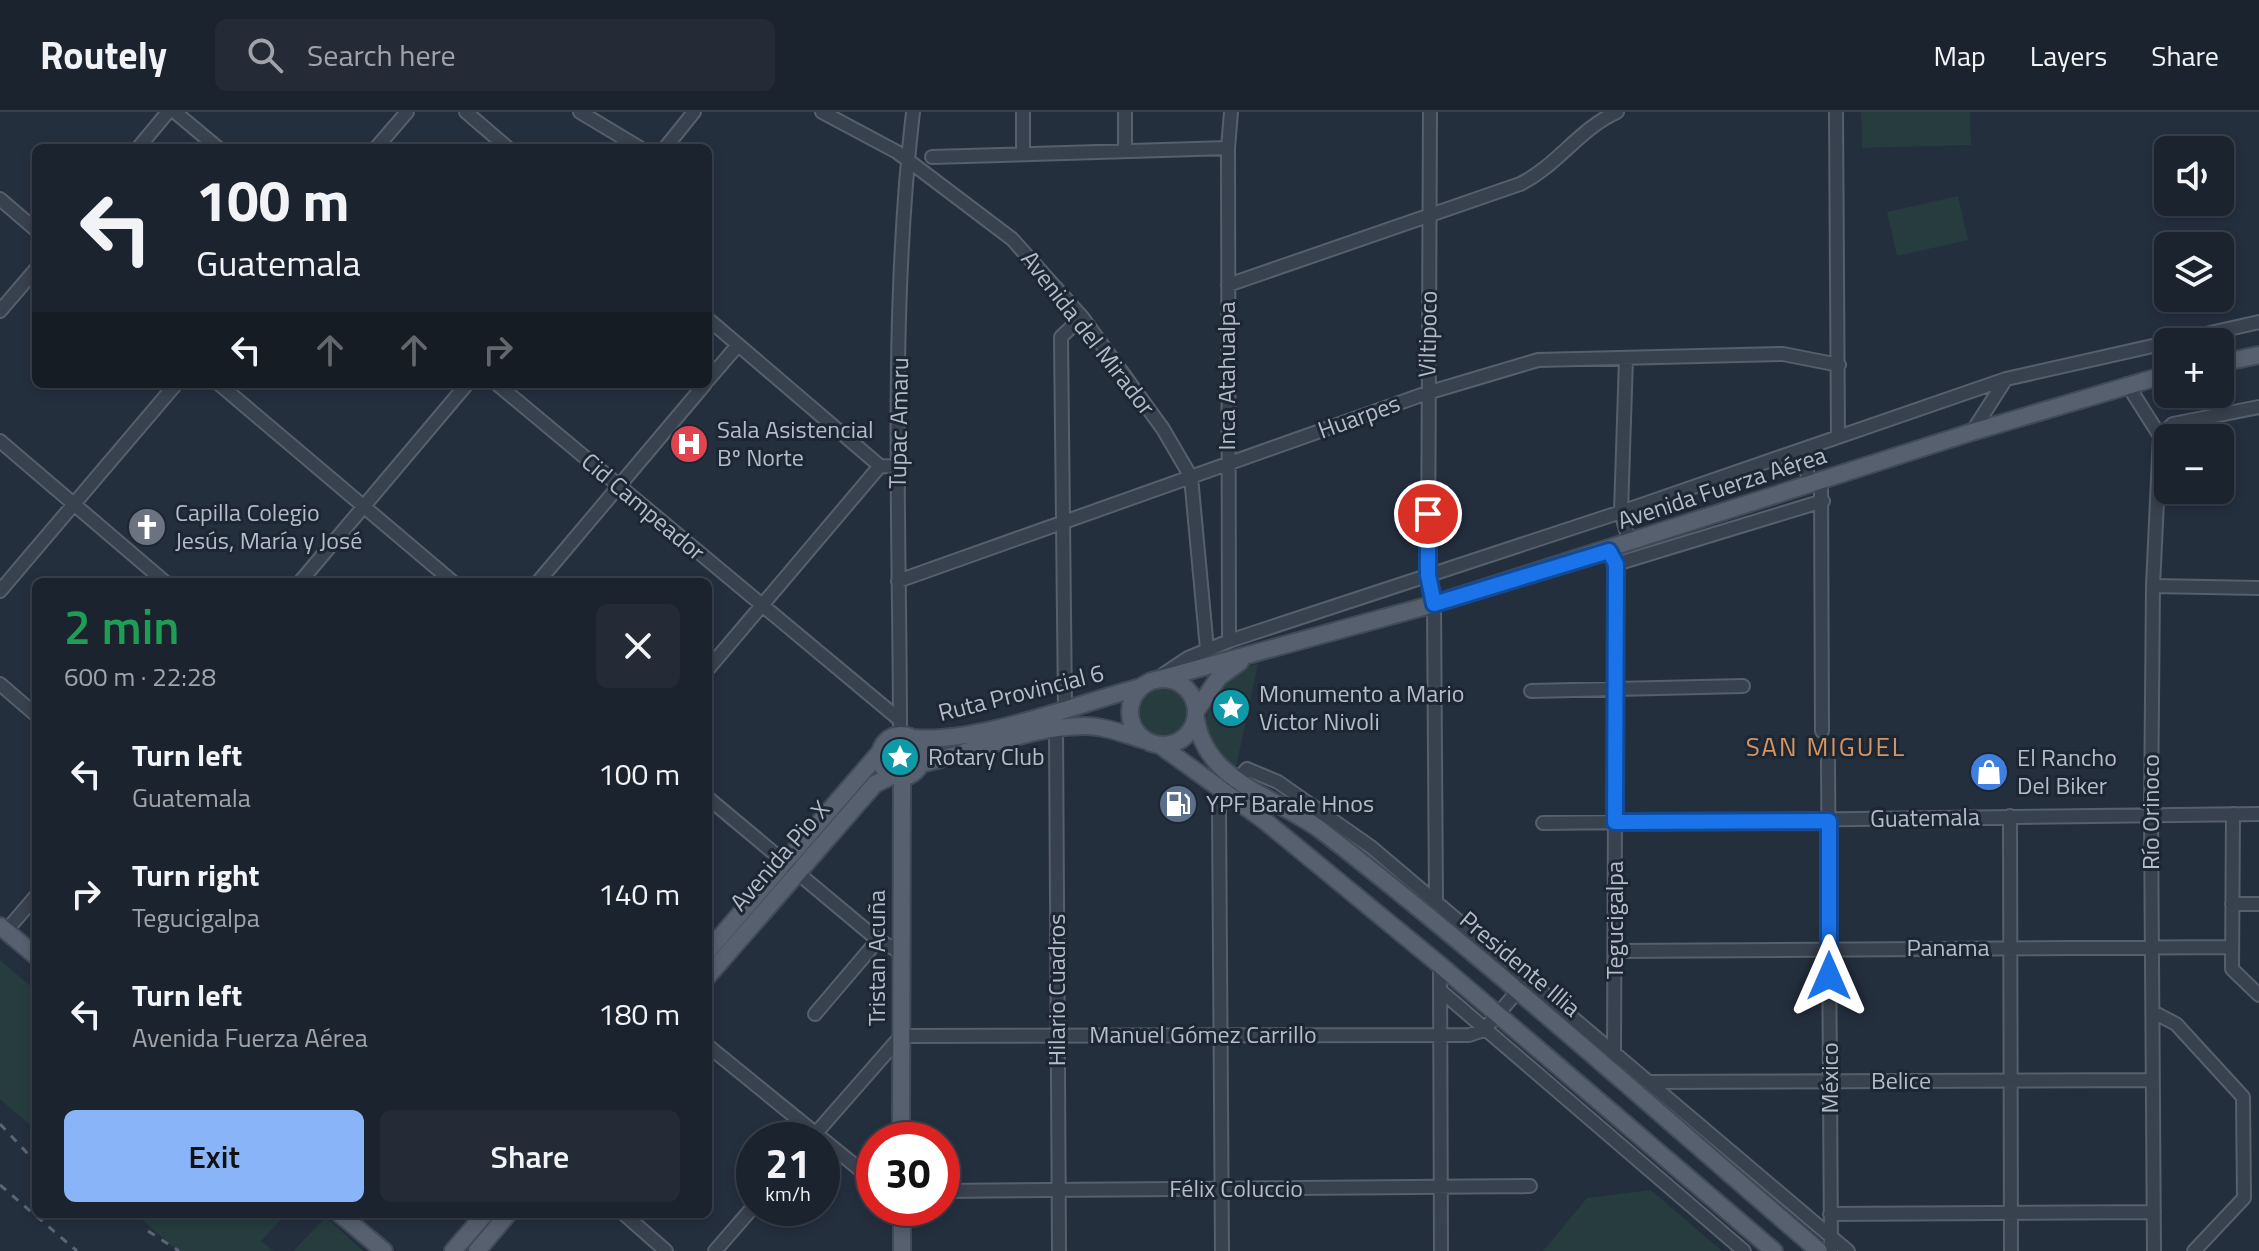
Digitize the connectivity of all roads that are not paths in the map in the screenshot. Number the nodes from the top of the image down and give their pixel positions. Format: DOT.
graph roads {
  1 [pos="168,112"];
  2 [pos="175,112"];
  3 [pos="407,112"];
  4 [pos="466,112"];
  5 [pos="580,112"];
  6 [pos="694,112"];
  7 [pos="822,112"];
  8 [pos="913,112"];
  9 [pos="1023,112"];
  10 [pos="1125,112"];
  11 [pos="1231,112"];
  12 [pos="1430,112"];
  13 [pos="1617,112"];
  14 [pos="1836,112"];
  15 [pos="141,144"];
  16 [pos="213,144"];
  17 [pos="379,144"];
  18 [pos="503,144"];
  19 [pos="633,144"];
  20 [pos="668,144"];
  21 [pos="1228,148"];
  22 [pos="1125,151"];
  23 [pos="1023,154"];
  24 [pos="932,157"];
  25 [pos="907,160"];
  26 [pos="0,199"];
  27 [pos="1430,214"];
  28 [pos="32,227"];
  29 [pos="32,274"];
  30 [pos="1228,285"];
  31 [pos="0,311"];
  32 [pos="1082,317"];
  33 [pos="712,322"];
  34 [pos="2259,322"];
  35 [pos="738,345"];
  36 [pos="2259,355"];
  37 [pos="1626,359"];
  38 [pos="2234,360"];
  39 [pos="1839,365"];
  40 [pos="712,375"];
  41 [pos="2154,377"];
  42 [pos="2006,379"];
  43 [pos="2127,384"];
  44 [pos="173,388"];
  45 [pos="224,388"];
  46 [pos="464,388"];
  47 [pos="502,388"];
  48 [pos="701,388"];
  49 [pos="1427,393"];
  50 [pos="2259,407"];
  51 [pos="2173,424"];
  52 [pos="2154,427"];
  53 [pos="1972,432"];
  54 [pos="1838,437"];
  55 [pos="0,441"];
  56 [pos="1804,450"];
  57 [pos="1227,464"];
  58 [pos="880,466"];
  59 [pos="898,467"];
  60 [pos="1191,477"];
  61 [pos="1815,483"];
  62 [pos="619,487"];
  63 [pos="1823,501"];
  64 [pos="74,504"];
  65 [pos="2157,504"];
  66 [pos="364,507"];
  67 [pos="1621,512"];
  68 [pos="1062,521"];
  69 [pos="1630,544"];
  70 [pos="1613,558"];
  71 [pos="1428,575"];
  72 [pos="160,578"];
  73 [pos="303,578"];
  74 [pos="448,578"];
  75 [pos="541,578"];
  76 [pos="898,581"];
  77 [pos="2153,586"];
  78 [pos="2259,588"];
  79 [pos="0,591"];
  80 [pos="1434,604"];
  81 [pos="761,606"];
  82 [pos="1229,641"];
  83 [pos="1207,649"];
  84 [pos="1244,659"];
  85 [pos="712,664"];
  86 [pos="1150,683"];
  87 [pos="0,684"];
  88 [pos="1743,686"];
  89 [pos="1615,688"];
  90 [pos="1531,691"];
  91 [pos="1065,707"];
  92 [pos="32,712"];
  93 [pos="1196,715"];
  94 [pos="1056,728"];
  95 [pos="904,731"];
  96 [pos="1822,731"];
  97 [pos="1144,740"];
  98 [pos="1161,746"];
  99 [pos="880,752"];
  100 [pos="1828,761"];
  101 [pos="920,764"];
  102 [pos="898,776"];
  103 [pos="1231,786"];
  104 [pos="712,801"];
  105 [pos="2233,814"];
  106 [pos="2259,814"];
  107 [pos="2151,815"];
  108 [pos="2010,816"];
  109 [pos="1829,821"];
  110 [pos="1615,822"];
  111 [pos="1543,823"];
  112 [pos="790,867"];
  113 [pos="32,900"];
  114 [pos="1436,902"];
  115 [pos="2232,904"];
  116 [pos="2259,904"];
  117 [pos="3,929"];
  118 [pos="878,940"];
  119 [pos="712,947"];
  120 [pos="2152,947"];
  121 [pos="2232,947"];
  122 [pos="2010,948"];
  123 [pos="1829,949"];
  124 [pos="1615,951"];
  125 [pos="32,953"];
  126 [pos="902,953"];
  127 [pos="1440,965"];
  128 [pos="712,971"];
  129 [pos="1522,986"];
  130 [pos="1441,991"];
  131 [pos="2259,995"];
  132 [pos="2153,1012"];
  133 [pos="815,1014"];
  134 [pos="1499,1016"];
  135 [pos="1484,1030"];
  136 [pos="1220,1034"];
  137 [pos="1441,1034"];
  138 [pos="1058,1035"];
  139 [pos="901,1036"];
  140 [pos="712,1049"];
  141 [pos="1614,1052"];
  142 [pos="2011,1080"];
  143 [pos="2153,1080"];
  144 [pos="1830,1081"];
  145 [pos="1650,1082"];
  146 [pos="796,1122"];
  147 [pos="826,1122"];
  148 [pos="901,1122"];
  149 [pos="1670,1173"];
  150 [pos="1530,1186"];
  151 [pos="1441,1188"];
  152 [pos="1221,1189"];
  153 [pos="1059,1190"];
  154 [pos="960,1191"];
  155 [pos="2154,1212"];
  156 [pos="2011,1213"];
  157 [pos="1830,1214"];
  158 [pos="345,1218"];
  159 [pos="482,1218"];
  160 [pos="505,1218"];
  161 [pos="629,1218"];
  162 [pos="737,1226"];
  163 [pos="902,1226"];
  164 [pos="1831,1236"];
  165 [pos="384,1251"];
  166 [pos="453,1251"];
  167 [pos="477,1251"];
  168 [pos="666,1251"];
  169 [pos="715,1251"];
  170 [pos="902,1251"];
  171 [pos="1059,1251"];
  172 [pos="1222,1251"];
  173 [pos="1441,1251"];
  174 [pos="1744,1251"];
  175 [pos="1774,1251"];
  176 [pos="1819,1251"];
  177 [pos="1831,1251"];
  178 [pos="1848,1251"];
  179 [pos="2011,1251"];
  180 [pos="2154,1251"];
  181 [pos="2194,1251"];
  1 -- 15 [label="street"];
  2 -- 16 [label="street"];
  3 -- 17 [label="street"];
  4 -- 18 [label="street"];
  5 -- 19 [label="street"];
  6 -- 20 [label="street"];
  7 -- 25 [label="street, Avenida del Mirador"];
  8 -- 25 [label="street, Tupac Amaru"];
  9 -- 23 [label="street"];
  10 -- 22 [label="street"];
  11 -- 21 [label="street, Inca Atahualpa"];
  12 -- 27 [label="street, Viltipoco"];
  13 -- 27 [label="street"];
  14 -- 39 [label="street"];
  21 -- 22 [label="street"];
  21 -- 30 [label="street, Inca Atahualpa"];
  22 -- 23 [label="street"];
  23 -- 24 [label="street"];
  25 -- 32 [label="street, Avenida del Mirador"];
  25 -- 59 [label="street, Tupac Amaru"];
  26 -- 28 [label="street"];
  27 -- 30 [label="street"];
  27 -- 49 [label="street, Viltipoco"];
  29 -- 31 [label="street"];
  30 -- 57 [label="street, Inca Atahualpa"];
  32 -- 60 [label="street, Avenida del Mirador"];
  32 -- 68 [label="street"];
  33 -- 35 [label="street"];
  34 -- 42 [label="street"];
  35 -- 40 [label="street"];
  35 -- 58 [label="street"];
  36 -- 38 [label="main road"];
  37 -- 39 [label="street, Huarpes"];
  37 -- 49 [label="street, Huarpes"];
  37 -- 67 [label="street"];
  39 -- 54 [label="street"];
  41 -- 43 [label="main road, Avenida Fuerza Aérea"];
  42 -- 53 [label="street"];
  42 -- 54 [label="street"];
  43 -- 52 [label="street"];
  43 -- 53 [label="main road, Avenida Fuerza Aérea"];
  44 -- 64 [label="street"];
  45 -- 66 [label="street"];
  46 -- 66 [label="street"];
  47 -- 62 [label="street, Cid Campeador"];
  48 -- 62 [label="street"];
  49 -- 57 [label="street, Huarpes"];
  49 -- 71 [label="street, Viltipoco"];
  50 -- 51 [label="street"];
  53 -- 61 [label="main road, Avenida Fuerza Aérea"];
  54 -- 56 [label="street"];
  55 -- 64 [label="street"];
  56 -- 61 [label="street"];
  56 -- 67 [label="street"];
  57 -- 60 [label="street, Huarpes"];
  57 -- 82 [label="street, Inca Atahualpa"];
  58 -- 59 [label="street"];
  58 -- 81 [label="street"];
  59 -- 76 [label="street, Tupac Amaru"];
  60 -- 68 [label="street, Huarpes"];
  60 -- 83 [label="street, Avenida del Mirador"];
  61 -- 63 [label="street"];
  61 -- 69 [label="main road, Avenida Fuerza Aérea"];
  62 -- 75 [label="street"];
  62 -- 81 [label="street, Cid Campeador"];
  63 -- 70 [label="street"];
  63 -- 96 [label="street"];
  64 -- 72 [label="street"];
  64 -- 79 [label="street"];
  65 -- 77 [label="street, Río Orinoco"];
  66 -- 73 [label="street"];
  66 -- 74 [label="street"];
  67 -- 69 [label="street"];
  67 -- 71 [label="street"];
  68 -- 76 [label="street, Huarpes"];
  68 -- 91 [label="street"];
  69 -- 70 [label="main road, Avenida Fuerza Aérea"];
  70 -- 80 [label="main road, Avenida Fuerza Aérea"];
  70 -- 89 [label="street, Tegucigalpa"];
  71 -- 80 [label="street, Viltipoco"];
  71 -- 82 [label="street"];
  76 -- 95 [label="street, Tupac Amaru"];
  77 -- 78 [label="street"];
  77 -- 107 [label="street, Río Orinoco"];
  80 -- 84 [label="main road, Avenida Fuerza Aérea"];
  80 -- 114 [label="street, Viltipoco"];
  81 -- 85 [label="street"];
  81 -- 95 [label="street, Cid Campeador"];
  82 -- 83 [label="street"];
  83 -- 86 [label="street"];
  84 -- 86 [label="main road, Ruta Provincial 6"];
  84 -- 93 [label="main road"];
  86 -- 91 [label="main road, Ruta Provincial 6"];
  86 -- 93 [label="main road"];
  86 -- 97 [label="main road"];
  87 -- 92 [label="street"];
  88 -- 89 [label="street"];
  89 -- 90 [label="street"];
  89 -- 110 [label="street, Tegucigalpa"];
  91 -- 95 [label="main road, Ruta Provincial 6"];
  93 -- 98 [label="main road"];
  93 -- 103 [label="main road, Presidente Illia"];
  94 -- 97 [label="main road, Ruta Provincial 6"];
  94 -- 101 [label="main road, Ruta Provincial 6"];
  94 -- 138 [label="street, Hilario Cuadros"];
  95 -- 99 [label="main road"];
  95 -- 101 [label="main road"];
  97 -- 98 [label="main road"];
  98 -- 103 [label="main road, Presidente Illia"];
  99 -- 102 [label="main road"];
  99 -- 112 [label="main road, Avenida Pio X"];
  100 -- 109 [label="street, México"];
  101 -- 102 [label="main road"];
  102 -- 112 [label="main road, Avenida Pio X"];
  102 -- 126 [label="main road, Tristan Acuña"];
  103 -- 114 [label="street"];
  103 -- 127 [label="main road, Presidente Illia"];
  103 -- 129 [label="main road, Presidente Illia"];
  103 -- 136 [label="street"];
  104 -- 112 [label="street"];
  105 -- 106 [label="street, Guatemala"];
  105 -- 107 [label="street, Guatemala"];
  105 -- 115 [label="street"];
  107 -- 108 [label="street, Guatemala"];
  107 -- 120 [label="street, Río Orinoco"];
  108 -- 109 [label="street, Guatemala"];
  108 -- 122 [label="street"];
  109 -- 110 [label="street, Guatemala"];
  109 -- 123 [label="street, México"];
  110 -- 111 [label="street, Guatemala"];
  110 -- 124 [label="street, Tegucigalpa"];
  112 -- 118 [label="street"];
  112 -- 119 [label="main road, Avenida Pio X"];
  112 -- 128 [label="main road, Avenida Pio X"];
  113 -- 117 [label="street"];
  114 -- 129 [label="street"];
  115 -- 116 [label="street"];
  115 -- 121 [label="street"];
  117 -- 125 [label="main road"];
  118 -- 126 [label="street"];
  118 -- 133 [label="street"];
  120 -- 121 [label="street, Panama"];
  120 -- 122 [label="street, Panama"];
  120 -- 132 [label="street, Río Orinoco"];
  121 -- 131 [label="street"];
  122 -- 123 [label="street, Panama"];
  122 -- 142 [label="street"];
  123 -- 124 [label="street, Panama"];
  123 -- 144 [label="street, México"];
  124 -- 141 [label="street, Tegucigalpa"];
  126 -- 139 [label="main road, Tristan Acuña"];
  127 -- 130 [label="street"];
  127 -- 134 [label="main road, Presidente Illia"];
  129 -- 134 [label="street"];
  129 -- 141 [label="street"];
  129 -- 176 [label="main road, Presidente Illia"];
  130 -- 135 [label="street"];
  130 -- 137 [label="street"];
  132 -- 143 [label="street, Río Orinoco"];
  132 -- 181 [label="street"];
  134 -- 135 [label="street"];
  134 -- 149 [label="main road, Presidente Illia"];
  135 -- 137 [label="street, Manuel Gómez Carrillo"];
  135 -- 149 [label="street"];
  136 -- 137 [label="street, Manuel Gómez Carrillo"];
  136 -- 138 [label="street, Manuel Gómez Carrillo"];
  136 -- 152 [label="street"];
  137 -- 151 [label="street"];
  138 -- 139 [label="street, Manuel Gómez Carrillo"];
  138 -- 153 [label="street, Hilario Cuadros"];
  139 -- 147 [label="street"];
  139 -- 148 [label="main road, Tristan Acuña"];
  140 -- 146 [label="street"];
  141 -- 145 [label="street"];
  142 -- 143 [label="street, Belice"];
  142 -- 144 [label="street, Belice"];
  142 -- 156 [label="street"];
  143 -- 155 [label="street, Río Orinoco"];
  144 -- 145 [label="street, Belice"];
  144 -- 157 [label="street, México"];
  145 -- 164 [label="street"];
  149 -- 174 [label="street"];
  149 -- 175 [label="main road, Presidente Illia"];
  150 -- 151 [label="street, Félix Coluccio"];
  151 -- 152 [label="street, Félix Coluccio"];
  151 -- 173 [label="street"];
  152 -- 153 [label="street, Félix Coluccio"];
  152 -- 172 [label="street"];
  153 -- 154 [label="street, Félix Coluccio"];
  153 -- 171 [label="street, Hilario Cuadros"];
  155 -- 156 [label="street"];
  155 -- 180 [label="street, Río Orinoco"];
  156 -- 157 [label="street"];
  156 -- 179 [label="street"];
  157 -- 164 [label="street, México"];
  158 -- 165 [label="main road"];
  159 -- 166 [label="main road"];
  160 -- 167 [label="main road"];
  161 -- 168 [label="street"];
  162 -- 169 [label="street"];
  163 -- 170 [label="main road"];
  164 -- 177 [label="street, México"];
  164 -- 178 [label="street"];
}
